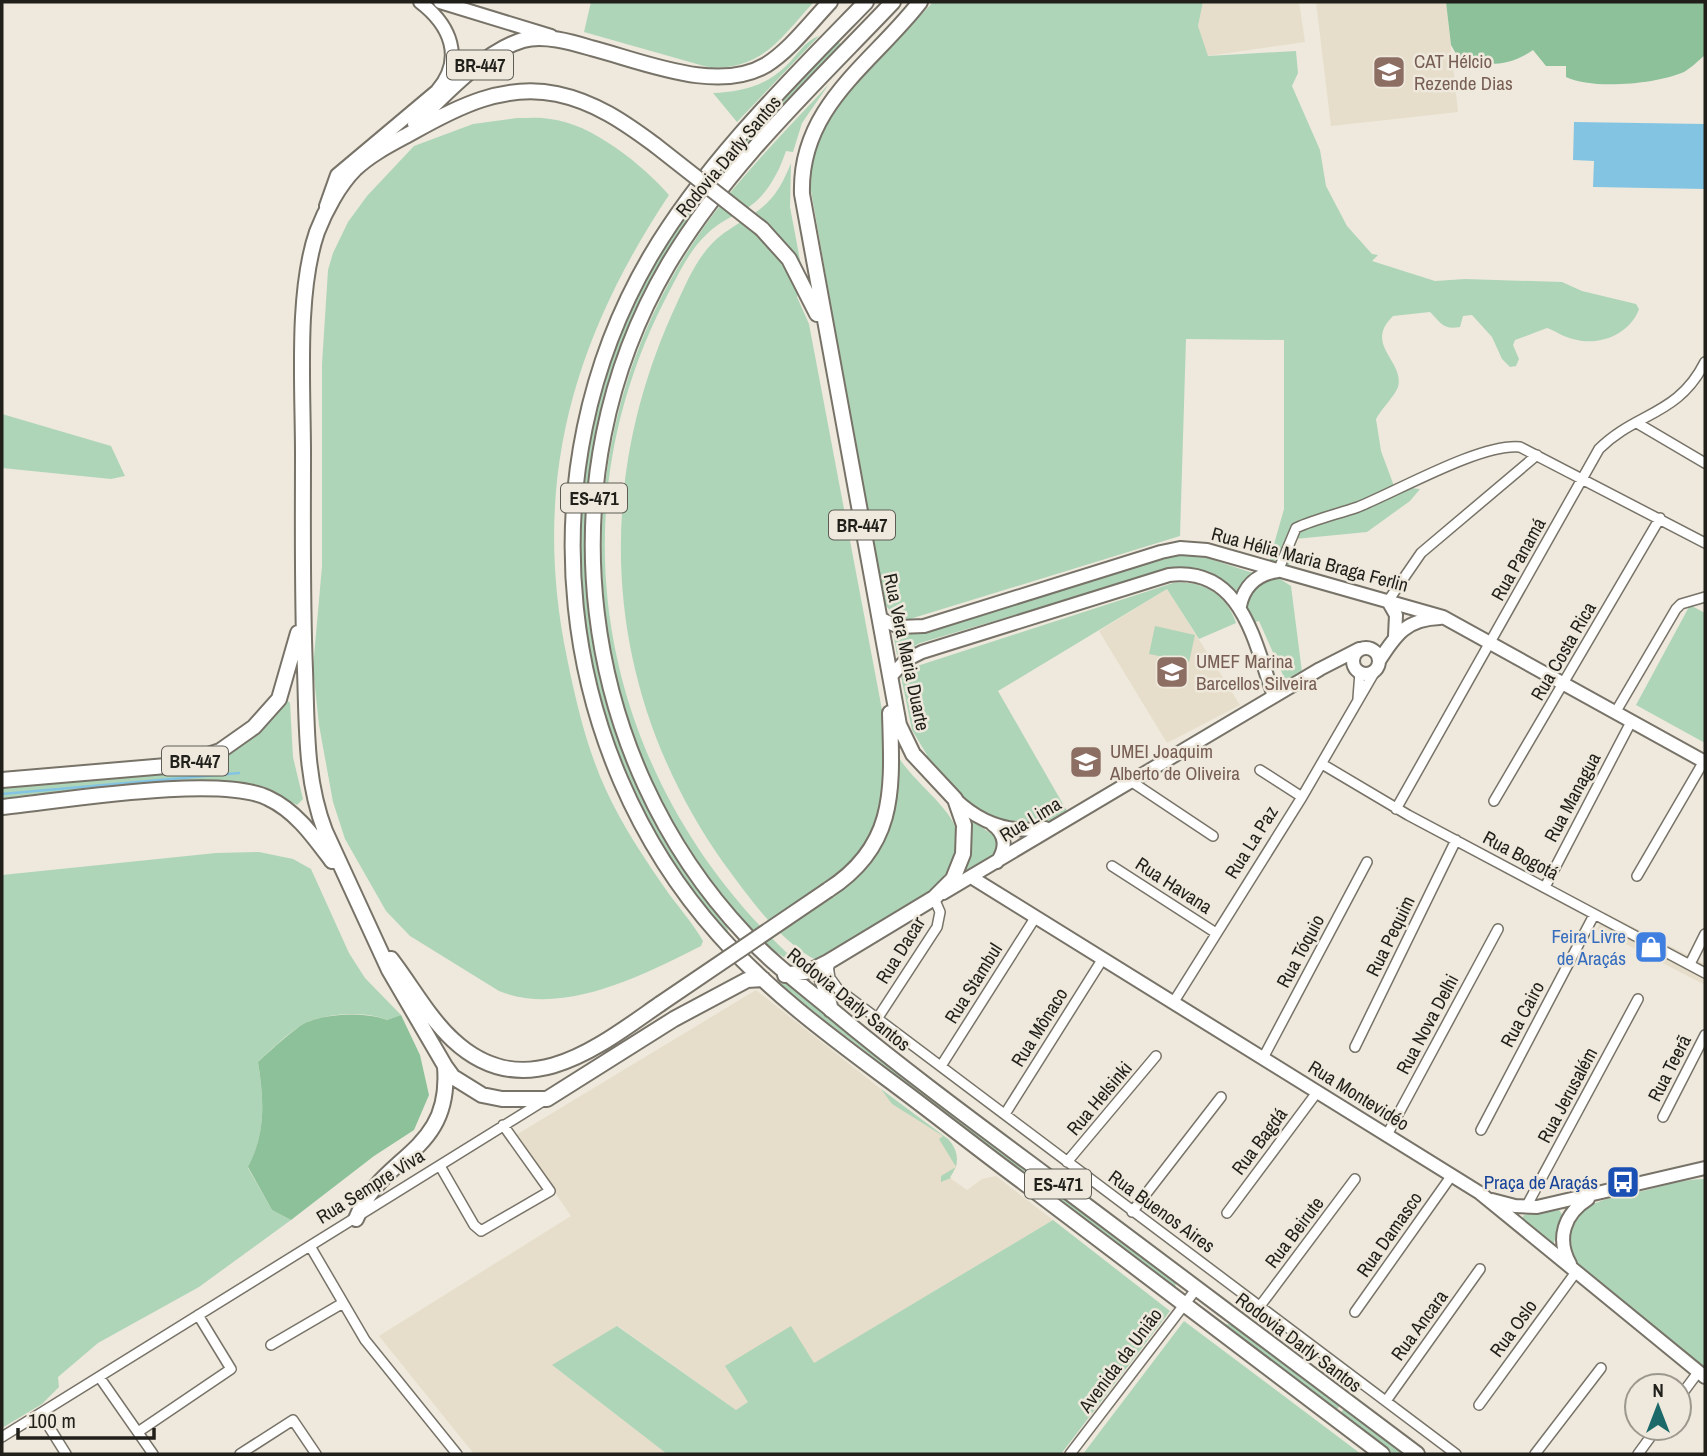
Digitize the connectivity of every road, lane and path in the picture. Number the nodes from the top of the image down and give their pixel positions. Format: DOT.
graph roads {
  1 [pos="420,2"];
  2 [pos="440,2"];
  3 [pos="830,2"];
  4 [pos="866,2"];
  5 [pos="893,2"];
  6 [pos="920,2"];
  7 [pos="578,44"];
  8 [pos="403,137"];
  9 [pos="322,221"];
  10 [pos="1705,362"];
  11 [pos="834,373"];
  12 [pos="1701,381"];
  13 [pos="1637,423"];
  14 [pos="1537,454"];
  15 [pos="1705,463"];
  16 [pos="1583,477"];
  17 [pos="1660,518"];
  18 [pos="1705,543"];
  19 [pos="1278,570"];
  20 [pos="1705,597"];
  21 [pos="1388,601"];
  22 [pos="1240,606"];
  23 [pos="302,615"];
  24 [pos="879,618"];
  25 [pos="1444,618"];
  26 [pos="1395,636"];
  27 [pos="1491,643"];
  28 [pos="1365,649"];
  29 [pos="1379,663"];
  30 [pos="1320,669"];
  31 [pos="1358,670"];
  32 [pos="890,677"];
  33 [pos="1564,684"];
  34 [pos="1274,696"];
  35 [pos="1358,699"];
  36 [pos="1615,713"];
  37 [pos="1631,722"];
  38 [pos="1705,762"];
  39 [pos="1322,764"];
  40 [pos="1260,771"];
  41 [pos="2,780"];
  42 [pos="1132,782"];
  43 [pos="1302,797"];
  44 [pos="955,799"];
  45 [pos="1494,801"];
  46 [pos="2,807"];
  47 [pos="1396,809"];
  48 [pos="992,824"];
  49 [pos="1052,827"];
  50 [pos="1213,836"];
  51 [pos="1456,840"];
  52 [pos="997,862"];
  53 [pos="1367,862"];
  54 [pos="1112,866"];
  55 [pos="344,876"];
  56 [pos="1637,876"];
  57 [pos="971,877"];
  58 [pos="1545,887"];
  59 [pos="934,898"];
  60 [pos="1594,915"];
  61 [pos="1035,918"];
  62 [pos="1497,929"];
  63 [pos="370,933"];
  64 [pos="1216,933"];
  65 [pos="1705,934"];
  66 [pos="830,960"];
  67 [pos="1102,960"];
  68 [pos="1690,964"];
  69 [pos="1705,973"];
  70 [pos="785,975"];
  71 [pos="762,979"];
  72 [pos="1638,999"];
  73 [pos="1172,1003"];
  74 [pos="831,1010"];
  75 [pos="877,1019"];
  76 [pos="1705,1035"];
  77 [pos="1356,1046"];
  78 [pos="1156,1056"];
  79 [pos="1264,1058"];
  80 [pos="445,1066"];
  81 [pos="941,1066"];
  82 [pos="1318,1091"];
  83 [pos="1222,1097"];
  84 [pos="547,1099"];
  85 [pos="1005,1114"];
  86 [pos="1663,1117"];
  87 [pos="503,1125"];
  88 [pos="1481,1130"];
  89 [pos="1387,1135"];
  90 [pos="1067,1162"];
  91 [pos="440,1166"];
  92 [pos="1705,1171"];
  93 [pos="1452,1175"];
  94 [pos="1356,1179"];
  95 [pos="1480,1193"];
  96 [pos="1598,1195"];
  97 [pos="1526,1207"];
  98 [pos="1132,1212"];
  99 [pos="1227,1213"];
  100 [pos="356,1219"];
  101 [pos="310,1246"];
  102 [pos="1480,1269"];
  103 [pos="1576,1272"];
  104 [pos="1197,1288"];
  105 [pos="343,1303"];
  106 [pos="1184,1304"];
  107 [pos="1260,1306"];
  108 [pos="1356,1312"];
  109 [pos="198,1315"];
  110 [pos="271,1345"];
  111 [pos="1601,1368"];
  112 [pos="1702,1374"];
  113 [pos="100,1378"];
  114 [pos="1386,1401"];
  115 [pos="1479,1405"];
  116 [pos="41,1414"];
  117 [pos="138,1432"];
  118 [pos="2,1437"];
  119 [pos="66,1454"];
  120 [pos="153,1454"];
  121 [pos="240,1454"];
  122 [pos="316,1454"];
  123 [pos="457,1454"];
  124 [pos="1070,1454"];
  125 [pos="1382,1454"];
  126 [pos="1417,1454"];
  127 [pos="1456,1454"];
  128 [pos="1535,1454"];
  1 -- 9 [label="street"];
  2 -- 7 [label="street"];
  3 -- 7 [label="main road, BR-447"];
  4 -- 71 [label="main road, Rodovia Darly Santos / ES-471"];
  5 -- 70 [label="main road, Rodovia Darly Santos / ES-471"];
  6 -- 11 [label="main road"];
  7 -- 8 [label="main road, BR-447"];
  8 -- 9 [label="main road, BR-447"];
  8 -- 11 [label="main road, BR-447, bridge"];
  9 -- 23 [label="main road, BR-447"];
  10 -- 12 [label="street, Rua Panamá"];
  11 -- 24 [label="main road, Rua Vera Maria Duarte / BR-447"];
  12 -- 13 [label="street, Rua Panamá"];
  13 -- 15 [label="street"];
  13 -- 16 [label="street, Rua Panamá"];
  14 -- 16 [label="street"];
  14 -- 19 [label="street"];
  14 -- 21 [label="street"];
  16 -- 17 [label="street"];
  16 -- 27 [label="street, Rua Panamá"];
  17 -- 18 [label="street"];
  17 -- 33 [label="street, Rua Costa Rica"];
  19 -- 21 [label="street, Rua Hélia Maria Braga Ferlin"];
  19 -- 22 [label="street"];
  19 -- 24 [label="street, Rua Hélia Maria Braga Ferlin"];
  20 -- 36 [label="street"];
  21 -- 25 [label="street, Rua Hélia Maria Braga Ferlin"];
  21 -- 26 [label="street"];
  22 -- 32 [label="street"];
  22 -- 34 [label="street"];
  23 -- 41 [label="main road, BR-447"];
  23 -- 55 [label="main road, BR-447"];
  24 -- 32 [label="main road, Rua Vera Maria Duarte / BR-447"];
  25 -- 26 [label="street, Rua La Paz"];
  25 -- 27 [label="street, Rua Hélia Maria Braga Ferlin"];
  26 -- 28 [label="street, Rua La Paz"];
  26 -- 29 [label="street, Rua La Paz"];
  27 -- 33 [label="street, Rua Hélia Maria Braga Ferlin"];
  27 -- 47 [label="street, Rua Panamá"];
  28 -- 29 [label="street"];
  28 -- 30 [label="street, Rua Lima"];
  28 -- 31 [label="street"];
  29 -- 31 [label="street, Rua Lima"];
  29 -- 35 [label="street, Rua La Paz"];
  30 -- 31 [label="street, Rua Lima"];
  30 -- 34 [label="street, Rua Lima"];
  31 -- 35 [label="street, Rua La Paz"];
  32 -- 44 [label="main road, Rua Vera Maria Duarte"];
  32 -- 63 [label="main road, BR-447, bridge"];
  33 -- 36 [label="street, Rua Hélia Maria Braga Ferlin"];
  33 -- 45 [label="street, Rua Costa Rica"];
  34 -- 42 [label="street, Rua Lima"];
  35 -- 39 [label="street, Rua La Paz"];
  36 -- 37 [label="street, Rua Hélia Maria Braga Ferlin"];
  37 -- 38 [label="street, Rua Hélia Maria Braga Ferlin"];
  37 -- 58 [label="street, Rua Managua"];
  38 -- 56 [label="street"];
  39 -- 43 [label="street, Rua La Paz"];
  39 -- 47 [label="street, Rua Bogotá"];
  40 -- 43 [label="street"];
  42 -- 49 [label="street, Rua Lima"];
  42 -- 50 [label="street"];
  43 -- 64 [label="street, Rua La Paz"];
  44 -- 48 [label="street, Rua Vera Maria Duarte"];
  44 -- 59 [label="main road, Rua Vera Maria Duarte"];
  46 -- 55 [label="main road, BR-447"];
  47 -- 51 [label="street, Rua Bogotá"];
  48 -- 49 [label="street, Rua Vera Maria Duarte"];
  48 -- 52 [label="street"];
  49 -- 52 [label="street, Rua Lima"];
  51 -- 58 [label="street, Rua Bogotá"];
  51 -- 77 [label="street, Rua Pequim"];
  52 -- 57 [label="street, Rua Lima"];
  53 -- 79 [label="street, Rua Tóquio"];
  54 -- 64 [label="street, Rua Havana"];
  55 -- 63 [label="main road, BR-447"];
  57 -- 59 [label="street, Rua Lima"];
  57 -- 61 [label="street, Rua Montevidéo"];
  58 -- 60 [label="street, Rua Bogotá"];
  59 -- 66 [label="main road, Rua Lima"];
  59 -- 75 [label="street, Rua Dacar"];
  60 -- 68 [label="street, Rua Bogotá"];
  60 -- 88 [label="street, Rua Cairo"];
  61 -- 67 [label="street, Rua Montevidéo"];
  61 -- 81 [label="street, Rua Stambul"];
  62 -- 89 [label="street, Rua Nova Delhi"];
  63 -- 80 [label="main road, BR-447"];
  64 -- 73 [label="street, Rua La Paz"];
  65 -- 68 [label="street"];
  66 -- 70 [label="main road, Rua Lima"];
  66 -- 74 [label="main road"];
  66 -- 75 [label="street, Rua Buenos Aires"];
  67 -- 73 [label="street, Rua Montevidéo"];
  67 -- 85 [label="street, Rua Mônaco"];
  68 -- 69 [label="street, Rua Bogotá"];
  70 -- 74 [label="main road, Rodovia Darly Santos / ES-471"];
  71 -- 84 [label="main road, Rua Sempre Viva"];
  71 -- 106 [label="main road, Rodovia Darly Santos / ES-471"];
  72 -- 97 [label="street, Rua Jerusalém"];
  73 -- 79 [label="street, Rua Montevidéo"];
  74 -- 104 [label="main road, Rodovia Darly Santos / ES-471"];
  75 -- 81 [label="street, Rua Buenos Aires"];
  76 -- 86 [label="street, Rua Teerã"];
  78 -- 90 [label="street, Rua Helsinki"];
  79 -- 82 [label="street, Rua Montevidéo"];
  80 -- 84 [label="main road, BR-447"];
  80 -- 100 [label="main road"];
  81 -- 85 [label="street, Rua Buenos Aires"];
  82 -- 89 [label="street, Rua Montevidéo"];
  82 -- 99 [label="street, Rua Bagdá"];
  83 -- 98 [label="street"];
  84 -- 87 [label="street, Rua Sempre Viva"];
  85 -- 90 [label="street, Rua Buenos Aires"];
  87 -- 91 [label="street, Rua Sempre Viva"];
  87 -- 91 [label="street"];
  89 -- 93 [label="street, Rua Montevidéo"];
  90 -- 98 [label="street, Rua Buenos Aires"];
  91 -- 100 [label="street, Rua Sempre Viva"];
  92 -- 96 [label="street"];
  93 -- 95 [label="street, Rua Montevidéo"];
  93 -- 108 [label="street, Rua Damasco"];
  94 -- 107 [label="street, Rua Beirute"];
  95 -- 97 [label="street"];
  95 -- 103 [label="street, Rua Montevidéo"];
  96 -- 97 [label="street"];
  96 -- 103 [label="street"];
  98 -- 107 [label="street, Rua Buenos Aires"];
  100 -- 101 [label="street, Rua Sempre Viva"];
  101 -- 105 [label="street"];
  101 -- 109 [label="street, Rua Sempre Viva"];
  102 -- 114 [label="street, Rua Ancara"];
  103 -- 112 [label="street, Rua Montevidéo"];
  103 -- 115 [label="street, Rua Oslo"];
  104 -- 106 [label="street, Avenida da União"];
  104 -- 126 [label="main road, Rodovia Darly Santos / ES-471"];
  105 -- 110 [label="street"];
  105 -- 123 [label="street"];
  106 -- 124 [label="street, Avenida da União"];
  106 -- 125 [label="main road, Rodovia Darly Santos / ES-471"];
  107 -- 114 [label="street, Rua Buenos Aires"];
  109 -- 113 [label="street, Rua Sempre Viva"];
  109 -- 117 [label="street"];
  111 -- 128 [label="street"];
  113 -- 116 [label="street, Rua Sempre Viva"];
  113 -- 117 [label="street"];
  114 -- 127 [label="street, Rua Buenos Aires"];
  116 -- 118 [label="street, Rua Sempre Viva"];
  116 -- 119 [label="street"];
  117 -- 120 [label="street"];
  121 -- 122 [label="street"];
}
